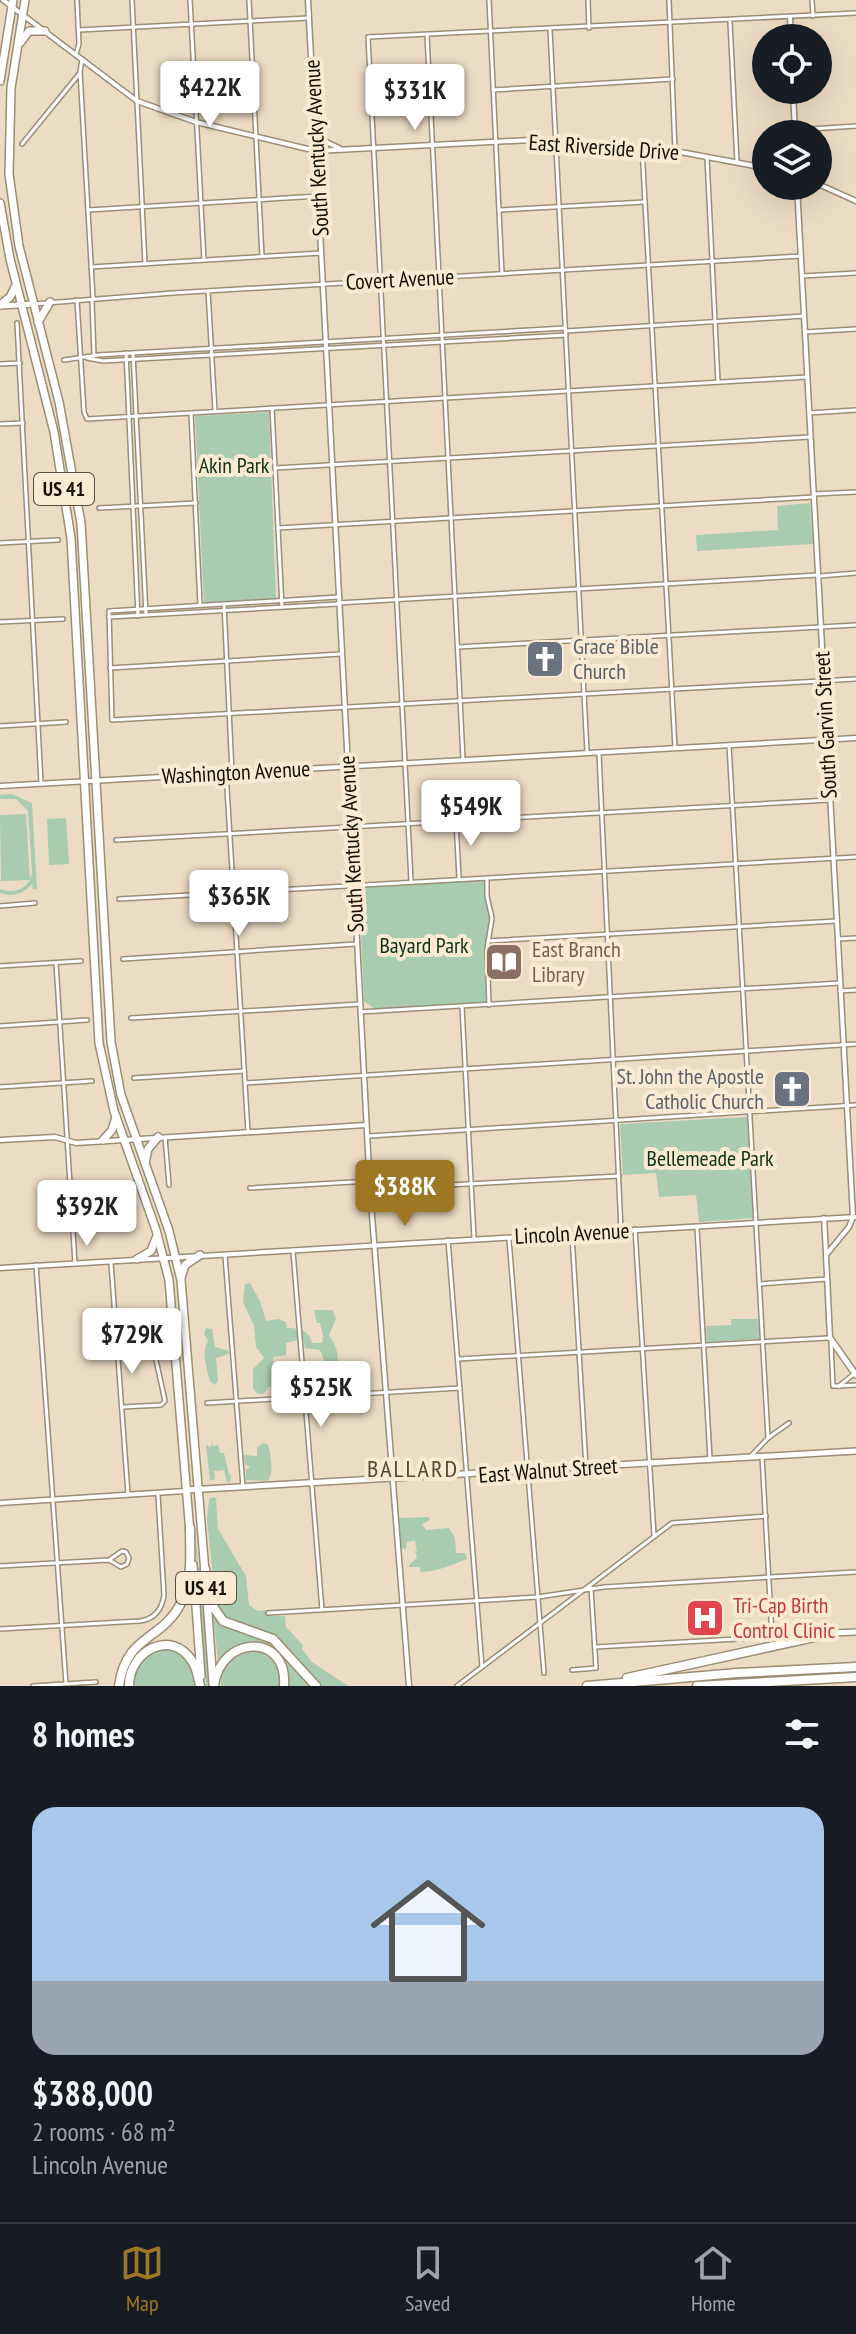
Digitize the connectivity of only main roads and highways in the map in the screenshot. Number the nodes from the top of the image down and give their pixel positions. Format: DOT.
graph roads {
  1 [pos="25,0"];
  2 [pos="12,3"];
  3 [pos="45,31"];
  4 [pos="15,56"];
  5 [pos="0,81"];
  6 [pos="0,203"];
  7 [pos="16,285"];
  8 [pos="50,302"];
  9 [pos="34,304"];
  10 [pos="0,305"];
  11 [pos="22,305"];
  12 [pos="38,322"];
  13 [pos="79,654"];
  14 [pos="90,654"];
  15 [pos="106,953"];
  16 [pos="94,954"];
  17 [pos="116,1117"];
  18 [pos="161,1137"];
  19 [pos="103,1140"];
  20 [pos="145,1165"];
  21 [pos="156,1232"];
  22 [pos="200,1255"];
  23 [pos="137,1259"];
  24 [pos="181,1280"];
  25 [pos="830,1338"];
  26 [pos="856,1374"];
  27 [pos="856,1451"];
  28 [pos="187,1490"];
  29 [pos="199,1490"];
  30 [pos="190,1528"];
  31 [pos="205,1569"];
  32 [pos="856,1632"];
  33 [pos="833,1633"];
  34 [pos="856,1667"];
  35 [pos="856,1677"];
  36 [pos="602,1685"];
  37 [pos="119,1686"];
  38 [pos="129,1686"];
  39 [pos="201,1686"];
  40 [pos="214,1686"];
  41 [pos="284,1686"];
  42 [pos="316,1686"];
  43 [pos="587,1686"];
  44 [pos="697,1686"];
  1 -- 4 [label="highway, US 41"];
  2 -- 5 [label="highway"];
  3 -- 4 [label="highway"];
  4 -- 9 [label="highway, US 41"];
  6 -- 7 [label="highway, US 41"];
  7 -- 10 [label="highway"];
  7 -- 11 [label="highway, US 41"];
  8 -- 12 [label="highway"];
  9 -- 11 [label="main road, Covert Avenue"];
  9 -- 12 [label="highway, US 41"];
  10 -- 11 [label="main road, Covert Avenue"];
  11 -- 13 [label="highway, US 41"];
  12 -- 14 [label="highway, US 41"];
  13 -- 14 [label="highway"];
  13 -- 16 [label="highway, US 41"];
  14 -- 15 [label="highway, US 41"];
  15 -- 16 [label="highway"];
  15 -- 20 [label="highway, US 41"];
  16 -- 17 [label="highway, US 41"];
  17 -- 19 [label="highway"];
  17 -- 21 [label="highway, US 41"];
  18 -- 20 [label="highway"];
  20 -- 24 [label="highway, US 41"];
  21 -- 23 [label="highway"];
  21 -- 28 [label="highway, US 41"];
  22 -- 24 [label="highway"];
  24 -- 29 [label="highway, US 41"];
  25 -- 26 [label="main road"];
  27 -- 29 [label="main road, East Walnut Street"];
  28 -- 29 [label="main road, East Walnut Street"];
  28 -- 30 [label="highway, US 41"];
  29 -- 31 [label="highway, US 41 / US 41"];
  30 -- 37 [label="highway"];
  30 -- 39 [label="highway, US 41"];
  31 -- 40 [label="highway, US 41 / US 41"];
  31 -- 42 [label="highway"];
  32 -- 33 [label="main road"];
  33 -- 36 [label="highway"];
  34 -- 36 [label="highway"];
  35 -- 44 [label="highway"];
  36 -- 43 [label="highway"];
  38 -- 39 [label="highway"];
  40 -- 41 [label="highway"];
}
